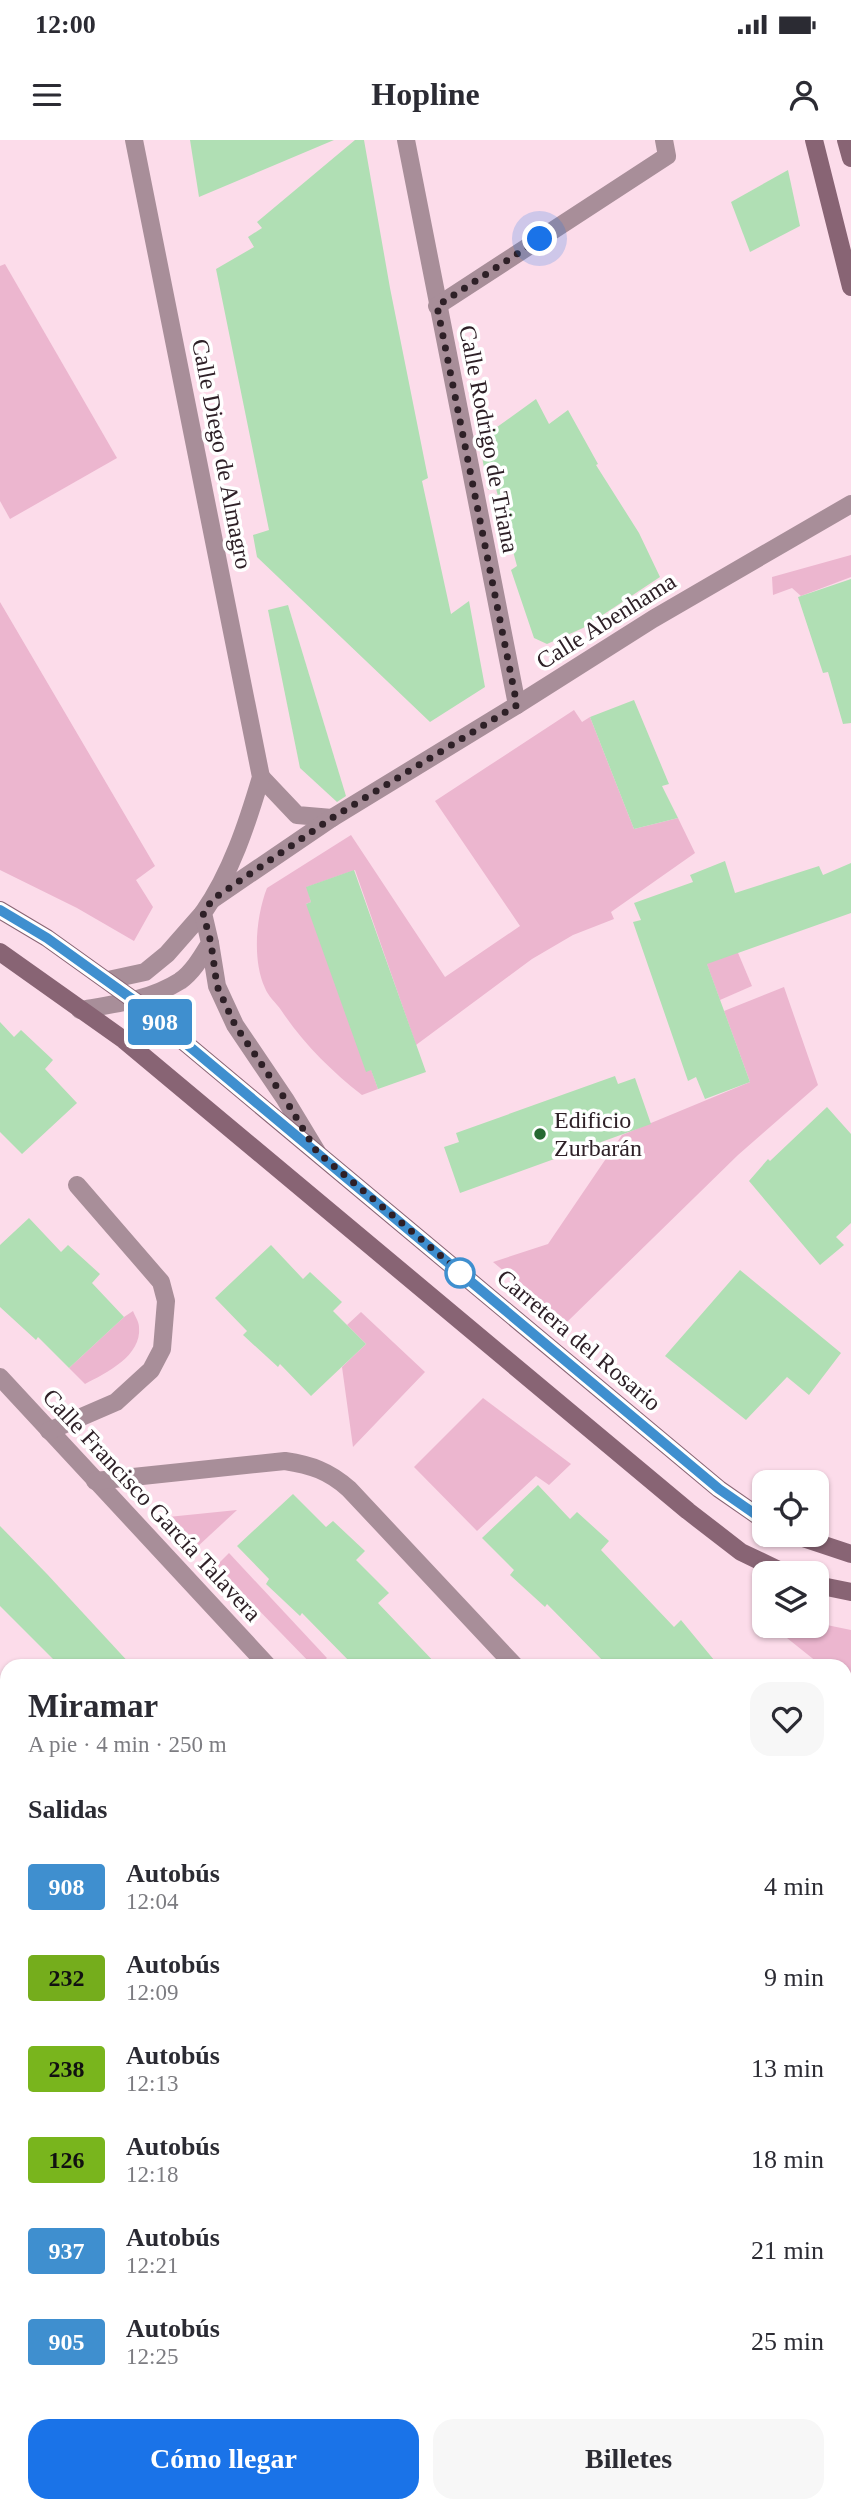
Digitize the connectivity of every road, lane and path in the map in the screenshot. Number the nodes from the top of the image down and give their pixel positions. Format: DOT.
graph roads {
  1 [pos="134,140"];
  2 [pos="406,140"];
  3 [pos="814,140"];
  4 [pos="846,140"];
  5 [pos="666,148"];
  6 [pos="851,158"];
  7 [pos="851,286"];
  8 [pos="437,306"];
  9 [pos="851,504"];
  10 [pos="517,705"];
  11 [pos="261,778"];
  12 [pos="332,818"];
  13 [pos="208,906"];
  14 [pos="0,911"];
  15 [pos="211,943"];
  16 [pos="0,952"];
  17 [pos="108,980"];
  18 [pos="135,1001"];
  19 [pos="80,1010"];
  20 [pos="317,1152"];
  21 [pos="77,1185"];
  22 [pos="0,1377"];
  23 [pos="49,1431"];
  24 [pos="94,1481"];
  25 [pos="752,1512"];
  26 [pos="829,1547"];
  27 [pos="851,1554"];
  28 [pos="760,1561"];
  29 [pos="829,1587"];
  30 [pos="851,1592"];
  31 [pos="261,1659"];
  32 [pos="508,1659"];
  1 -- 11 [label="street, Calle Diego de Almagro"];
  2 -- 8 [label="street, Calle Rodrigo de Triana"];
  3 -- 7 [label="main road"];
  4 -- 6 [label="main road"];
  5 -- 8 [label="street"];
  8 -- 10 [label="street, Calle Rodrigo de Triana"];
  9 -- 10 [label="street, Calle Abenhama"];
  10 -- 12 [label="street, Calle Abenhama"];
  11 -- 12 [label="street"];
  11 -- 13 [label="street, Calle Diego de Almagro"];
  12 -- 13 [label="street, Calle Abenhama"];
  13 -- 15 [label="street"];
  13 -- 17 [label="street, Calle Diego de Almagro"];
  14 -- 17 [label="main road, Carretera del Rosario"];
  15 -- 18 [label="street"];
  15 -- 20 [label="street"];
  16 -- 19 [label="main road"];
  17 -- 18 [label="main road, Carretera del Rosario"];
  18 -- 19 [label="street"];
  18 -- 20 [label="main road, Carretera del Rosario"];
  19 -- 28 [label="main road"];
  20 -- 25 [label="main road, Carretera del Rosario"];
  21 -- 23 [label="street"];
  22 -- 23 [label="street, Calle Francisco García Talavera"];
  23 -- 24 [label="street, Calle Francisco García Talavera"];
  24 -- 31 [label="street, Calle Francisco García Talavera"];
  24 -- 32 [label="street"];
  26 -- 27 [label="main road"];
  29 -- 30 [label="main road"];
}
